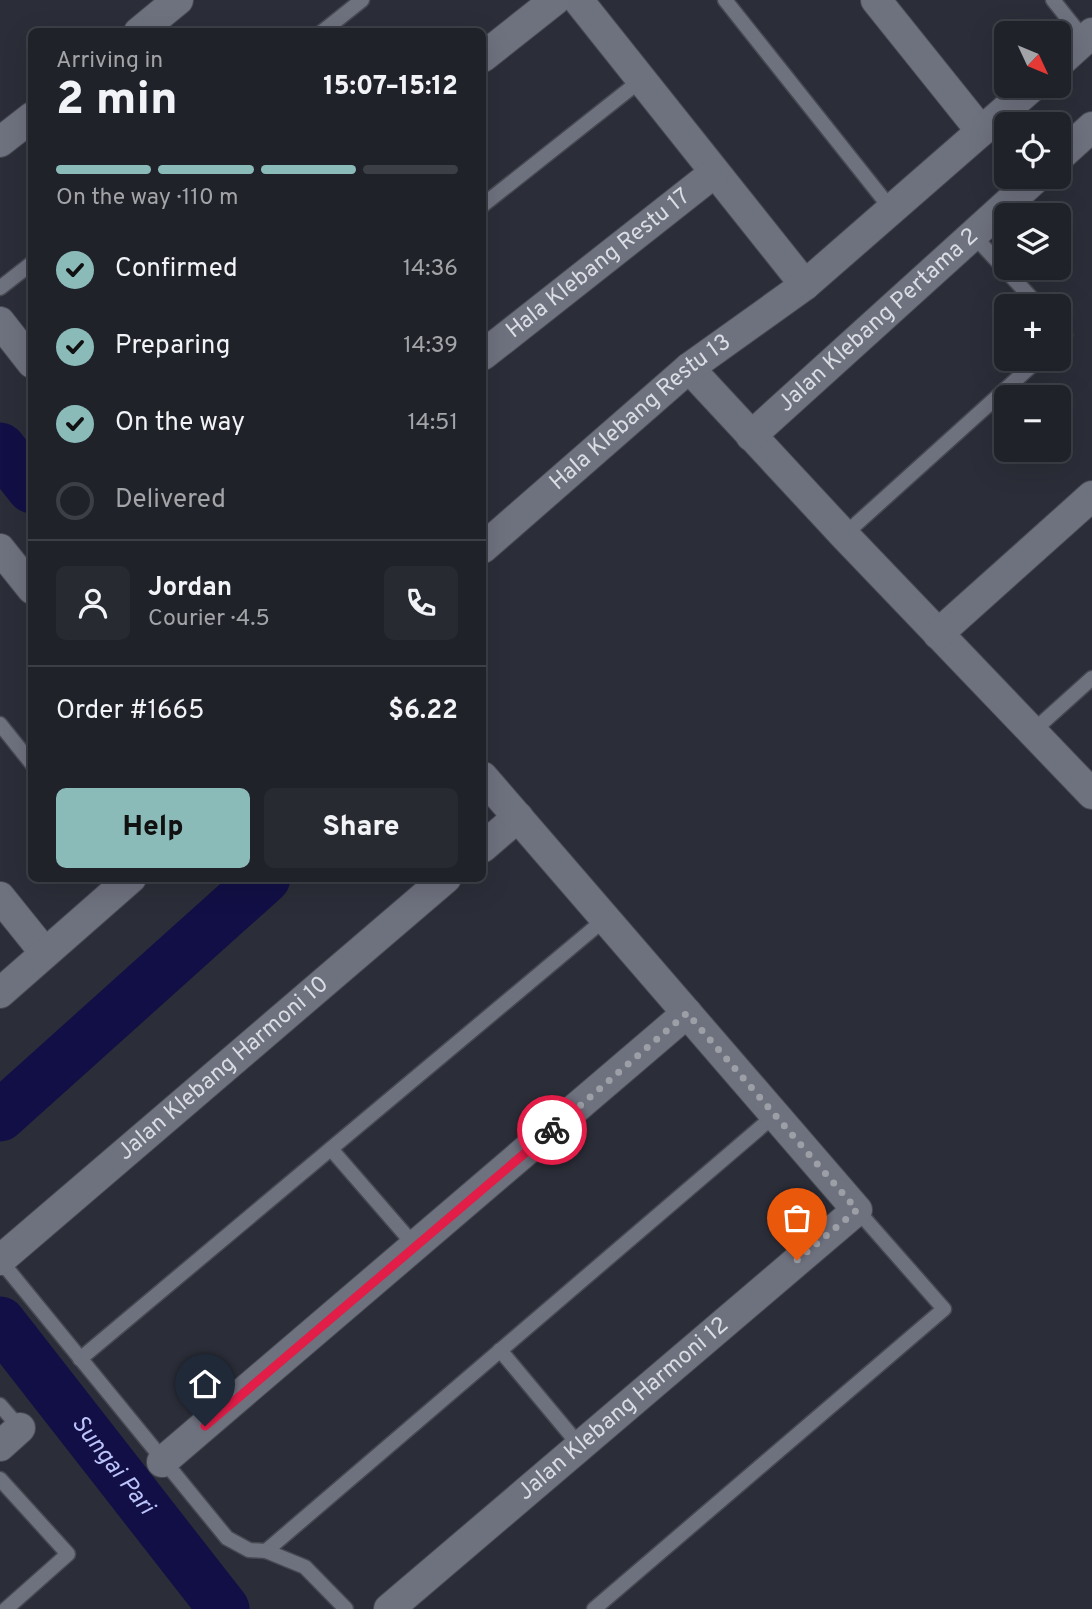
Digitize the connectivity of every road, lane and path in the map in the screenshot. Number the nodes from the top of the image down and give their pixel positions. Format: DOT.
graph roads {
  1 [pos="178,0"];
  2 [pos="362,0"];
  3 [pos="555,0"];
  4 [pos="578,0"];
  5 [pos="724,0"];
  6 [pos="876,0"];
  7 [pos="1053,0"];
  8 [pos="144,28"];
  9 [pos="327,28"];
  10 [pos="1088,37"];
  11 [pos="1071,52"];
  12 [pos="486,55"];
  13 [pos="641,80"];
  14 [pos="1019,98"];
  15 [pos="28,120"];
  16 [pos="1092,127"];
  17 [pos="981,131"];
  18 [pos="0,142"];
  19 [pos="1071,146"];
  20 [pos="714,173"];
  21 [pos="1024,189"];
  22 [pos="486,203"];
  23 [pos="892,210"];
  24 [pos="973,235"];
  25 [pos="28,265"];
  26 [pos="805,285"];
  27 [pos="0,288"];
  28 [pos="1028,294"];
  29 [pos="0,322"];
  30 [pos="486,353"];
  31 [pos="28,358"];
  32 [pos="689,368"];
  33 [pos="1026,371"];
  34 [pos="751,436"];
  35 [pos="1092,496"];
  36 [pos="844,535"];
  37 [pos="486,545"];
  38 [pos="0,549"];
  39 [pos="28,585"];
  40 [pos="938,634"];
  41 [pos="1092,678"];
  42 [pos="0,724"];
  43 [pos="1032,732"];
  44 [pos="28,759"];
  45 [pos="486,780"];
  46 [pos="1092,794"];
  47 [pos="518,817"];
  48 [pos="486,844"];
  49 [pos="124,882"];
  50 [pos="441,882"];
  51 [pos="0,897"];
  52 [pos="605,919"];
  53 [pos="45,953"];
  54 [pos="0,993"];
  55 [pos="687,1013"];
  56 [pos="775,1115"];
  57 [pos="331,1149"];
  58 [pos="857,1210"];
  59 [pos="416,1247"];
  60 [pos="0,1260"];
  61 [pos="500,1350"];
  62 [pos="80,1359"];
  63 [pos="0,1405"];
  64 [pos="10,1437"];
  65 [pos="580,1446"];
  66 [pos="162,1461"];
  67 [pos="0,1479"];
  68 [pos="266,1551"];
  69 [pos="6,1609"];
  70 [pos="346,1609"];
  71 [pos="389,1609"];
  72 [pos="594,1609"];
  1 -- 8 [label="street"];
  2 -- 9 [label="lane"];
  3 -- 12 [label="street"];
  4 -- 13 [label="street"];
  5 -- 23 [label="lane"];
  6 -- 17 [label="street"];
  7 -- 10 [label="lane"];
  10 -- 11 [label="street"];
  13 -- 20 [label="street"];
  13 -- 22 [label="lane"];
  14 -- 17 [label="street, Hala Klebang Restu 13"];
  15 -- 18 [label="street"];
  16 -- 19 [label="street"];
  17 -- 23 [label="street, Hala Klebang Restu 13"];
  20 -- 26 [label="street"];
  20 -- 30 [label="street, Hala Klebang Restu 17"];
  21 -- 24 [label="street, Jalan Klebang Pertama 2"];
  23 -- 26 [label="street, Hala Klebang Restu 13"];
  24 -- 28 [label="lane"];
  24 -- 34 [label="street, Jalan Klebang Pertama 2"];
  25 -- 27 [label="lane"];
  26 -- 32 [label="street, Hala Klebang Restu 13"];
  29 -- 31 [label="street"];
  32 -- 34 [label="street"];
  32 -- 37 [label="street, Hala Klebang Restu 13"];
  33 -- 36 [label="lane"];
  34 -- 36 [label="street"];
  35 -- 40 [label="street"];
  36 -- 40 [label="street"];
  38 -- 39 [label="street"];
  40 -- 43 [label="street"];
  41 -- 43 [label="lane"];
  42 -- 44 [label="lane"];
  43 -- 46 [label="street"];
  45 -- 47 [label="street"];
  47 -- 48 [label="street"];
  47 -- 52 [label="street"];
  49 -- 53 [label="street"];
  50 -- 60 [label="street, Jalan Klebang Harmoni 10"];
  51 -- 53 [label="street"];
  52 -- 55 [label="street"];
  52 -- 57 [label="lane"];
  53 -- 54 [label="street"];
  55 -- 56 [label="street"];
  55 -- 59 [label="street"];
  56 -- 58 [label="street"];
  56 -- 61 [label="lane"];
  57 -- 59 [label="lane"];
  57 -- 62 [label="lane"];
  58 -- 65 [label="street, Jalan Klebang Harmoni 12"];
  58 -- 72 [label="lane"];
  59 -- 66 [label="street"];
  60 -- 62 [label="lane"];
  61 -- 65 [label="lane"];
  61 -- 68 [label="lane"];
  62 -- 66 [label="lane"];
  63 -- 64 [label="lane"];
  65 -- 71 [label="street, Jalan Klebang Harmoni 12"];
  66 -- 68 [label="lane"];
  67 -- 69 [label="lane"];
  68 -- 70 [label="lane"];
}
